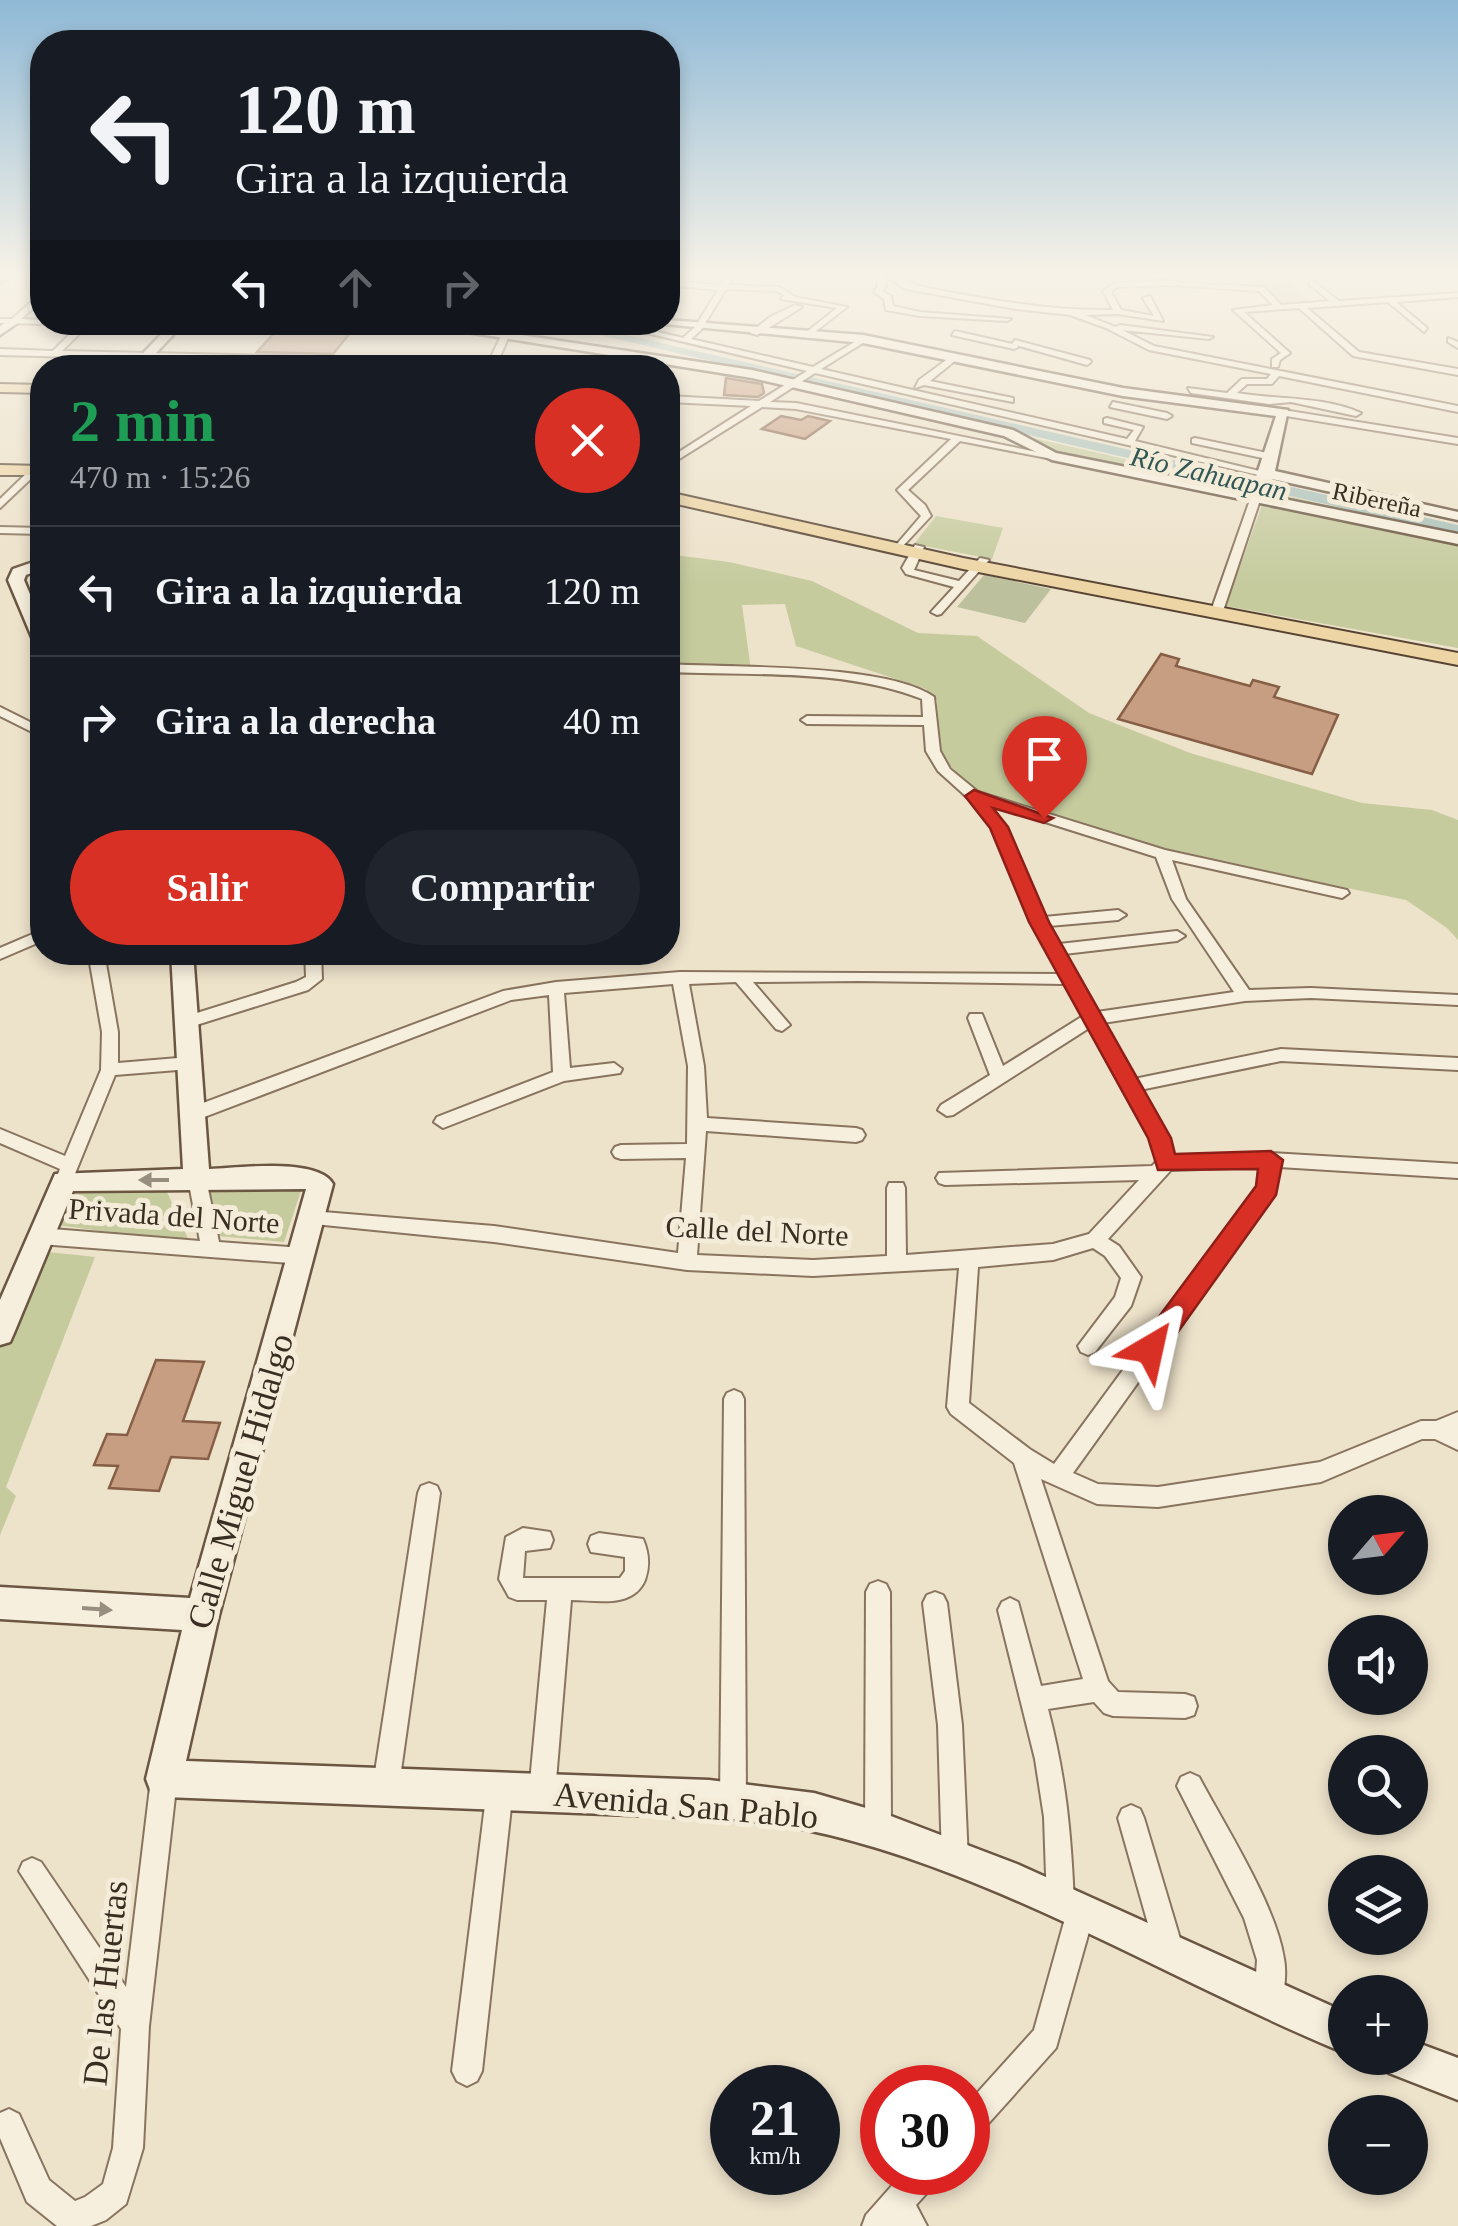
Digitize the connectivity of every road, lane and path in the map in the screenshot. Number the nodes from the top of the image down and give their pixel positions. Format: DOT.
graph roads {
  1 [pos="796,378"];
  2 [pos="803,378"];
  3 [pos="927,378"];
  4 [pos="1052,378"];
  5 [pos="1195,378"];
  6 [pos="1272,378"];
  7 [pos="1311,378"];
  8 [pos="1430,378"];
  9 [pos="807,379"];
  10 [pos="922,382"];
  11 [pos="1428,385"];
  12 [pos="0,388"];
  13 [pos="30,389"];
  14 [pos="1123,392"];
  15 [pos="909,394"];
  16 [pos="1233,395"];
  17 [pos="1190,396"];
  18 [pos="680,399"];
  19 [pos="1010,400"];
  20 [pos="764,401"];
  21 [pos="1458,409"];
  22 [pos="1356,413"];
  23 [pos="1283,414"];
  24 [pos="1167,416"];
  25 [pos="1107,421"];
  26 [pos="957,438"];
  27 [pos="1194,441"];
  28 [pos="1458,441"];
  29 [pos="1129,443"];
  30 [pos="680,455"];
  31 [pos="1052,456"];
  32 [pos="1272,457"];
  33 [pos="30,468"];
  34 [pos="0,470"];
  35 [pos="30,478"];
  36 [pos="1262,485"];
  37 [pos="680,497"];
  38 [pos="0,506"];
  39 [pos="1458,516"];
  40 [pos="6,530"];
  41 [pos="1458,539"];
  42 [pos="0,544"];
  43 [pos="912,548"];
  44 [pos="982,563"];
  45 [pos="30,568"];
  46 [pos="961,585"];
  47 [pos="1217,611"];
  48 [pos="937,612"];
  49 [pos="30,613"];
  50 [pos="1458,656"];
  51 [pos="680,669"];
  52 [pos="0,710"];
  53 [pos="807,720"];
  54 [pos="931,722"];
  55 [pos="30,726"];
  56 [pos="974,796"];
  57 [pos="1162,854"];
  58 [pos="1342,894"];
  59 [pos="1118,915"];
  60 [pos="1039,922"];
  61 [pos="1177,936"];
  62 [pos="30,940"];
  63 [pos="1054,950"];
  64 [pos="0,954"];
  65 [pos="98,965"];
  66 [pos="184,965"];
  67 [pos="315,965"];
  68 [pos="680,978"];
  69 [pos="740,978"];
  70 [pos="1069,979"];
  71 [pos="556,987"];
  72 [pos="1246,996"];
  73 [pos="1458,1000"];
  74 [pos="976,1018"];
  75 [pos="1091,1019"];
  76 [pos="190,1021"];
  77 [pos="782,1025"];
  78 [pos="190,1063"];
  79 [pos="1458,1064"];
  80 [pos="614,1069"];
  81 [pos="109,1070"];
  82 [pos="562,1075"];
  83 [pos="999,1077"];
  84 [pos="1129,1086"];
  85 [pos="947,1110"];
  86 [pos="193,1114"];
  87 [pos="443,1122"];
  88 [pos="698,1124"];
  89 [pos="856,1134"];
  90 [pos="0,1136"];
  91 [pos="696,1151"];
  92 [pos="621,1152"];
  93 [pos="1271,1160"];
  94 [pos="1161,1168"];
  95 [pos="1458,1171"];
  96 [pos="67,1174"];
  97 [pos="945,1178"];
  98 [pos="197,1179"];
  99 [pos="896,1188"];
  100 [pos="310,1218"];
  101 [pos="40,1236"];
  102 [pos="1095,1240"];
  103 [pos="211,1248"];
  104 [pos="303,1256"];
  105 [pos="968,1260"];
  106 [pos="688,1262"];
  107 [pos="897,1264"];
  108 [pos="0,1333"];
  109 [pos="1088,1346"];
  110 [pos="734,1399"];
  111 [pos="1447,1425"];
  112 [pos="1458,1440"];
  113 [pos="1024,1457"];
  114 [pos="1057,1477"];
  115 [pos="429,1493"];
  116 [pos="542,1540"];
  117 [pos="598,1544"];
  118 [pos="560,1590"];
  119 [pos="878,1592"];
  120 [pos="935,1602"];
  121 [pos="0,1603"];
  122 [pos="1010,1610"];
  123 [pos="202,1615"];
  124 [pos="1098,1689"];
  125 [pos="1036,1699"];
  126 [pos="1185,1706"];
  127 [pos="164,1779"];
  128 [pos="386,1785"];
  129 [pos="1190,1786"];
  130 [pos="500,1788"];
  131 [pos="542,1793"];
  132 [pos="734,1802"];
  133 [pos="1131,1818"];
  134 [pos="878,1830"];
  135 [pos="955,1860"];
  136 [pos="32,1871"];
  137 [pos="1070,1909"];
  138 [pos="1172,1958"];
  139 [pos="1268,2002"];
  140 [pos="135,2026"];
  141 [pos="1328,2026"];
  142 [pos="1428,2068"];
  143 [pos="467,2070"];
  144 [pos="1458,2080"];
  145 [pos="990,2100"];
  146 [pos="9,2124"];
  147 [pos="910,2195"];
  148 [pos="895,2219"];
  1 -- 9 [label="street, Ribereña"];
  2 -- 9 [label="street"];
  3 -- 10 [label="street"];
  4 -- 14 [label="street"];
  5 -- 17 [label="street"];
  6 -- 16 [label="street"];
  7 -- 21 [label="street"];
  8 -- 11 [label="street"];
  9 -- 15 [label="street"];
  9 -- 20 [label="street"];
  9 -- 31 [label="street, Ribereña"];
  10 -- 15 [label="street"];
  10 -- 19 [label="street"];
  12 -- 13 [label="main road"];
  14 -- 17 [label="street"];
  14 -- 24 [label="street"];
  15 -- 29 [label="street"];
  16 -- 17 [label="street"];
  16 -- 22 [label="street"];
  17 -- 23 [label="street"];
  18 -- 20 [label="street"];
  20 -- 26 [label="street"];
  20 -- 30 [label="street"];
  23 -- 28 [label="street"];
  23 -- 32 [label="street"];
  25 -- 29 [label="street"];
  26 -- 31 [label="street"];
  26 -- 43 [label="street"];
  27 -- 32 [label="street"];
  29 -- 36 [label="street"];
  31 -- 36 [label="street, Ribereña"];
  32 -- 36 [label="street"];
  33 -- 34 [label="main road"];
  35 -- 38 [label="street"];
  36 -- 39 [label="street"];
  36 -- 41 [label="street, Ribereña"];
  36 -- 47 [label="street"];
  37 -- 43 [label="main road"];
  40 -- 42 [label="street"];
  43 -- 44 [label="main road"];
  43 -- 46 [label="street"];
  44 -- 46 [label="street"];
  44 -- 47 [label="main road"];
  45 -- 49 [label="street"];
  46 -- 48 [label="street"];
  47 -- 50 [label="main road"];
  51 -- 54 [label="street"];
  52 -- 55 [label="street"];
  53 -- 54 [label="street"];
  54 -- 56 [label="street"];
  56 -- 57 [label="street"];
  56 -- 60 [label="street"];
  57 -- 58 [label="street"];
  57 -- 72 [label="street"];
  59 -- 60 [label="street"];
  60 -- 63 [label="street"];
  61 -- 63 [label="street"];
  62 -- 64 [label="street"];
  63 -- 70 [label="street"];
  65 -- 81 [label="street"];
  66 -- 76 [label="street"];
  67 -- 76 [label="street"];
  68 -- 69 [label="street"];
  68 -- 71 [label="street"];
  68 -- 88 [label="street"];
  69 -- 70 [label="street"];
  69 -- 77 [label="street"];
  70 -- 75 [label="street"];
  71 -- 82 [label="street"];
  71 -- 86 [label="street"];
  72 -- 73 [label="street"];
  72 -- 75 [label="street"];
  74 -- 83 [label="street"];
  75 -- 83 [label="street"];
  75 -- 84 [label="street"];
  76 -- 78 [label="street"];
  78 -- 81 [label="street"];
  78 -- 86 [label="street"];
  79 -- 84 [label="street"];
  80 -- 82 [label="street"];
  81 -- 96 [label="street"];
  82 -- 87 [label="street"];
  83 -- 85 [label="street"];
  84 -- 94 [label="street"];
  86 -- 98 [label="street"];
  88 -- 89 [label="street"];
  88 -- 91 [label="street"];
  90 -- 96 [label="street"];
  91 -- 92 [label="street"];
  91 -- 106 [label="street"];
  93 -- 94 [label="street"];
  93 -- 95 [label="street"];
  93 -- 114 [label="street"];
  94 -- 97 [label="street"];
  94 -- 102 [label="street"];
  98 -- 96 [label="street, one-way"];
  96 -- 101 [label="street"];
  98 -- 100 [label="street, Calle Miguel Hidalgo"];
  98 -- 103 [label="street"];
  99 -- 107 [label="street"];
  100 -- 104 [label="street, Calle Miguel Hidalgo"];
  100 -- 106 [label="street, Calle del Norte"];
  101 -- 103 [label="street, Privada del Norte"];
  101 -- 108 [label="street"];
  102 -- 105 [label="street, Calle del Norte"];
  102 -- 109 [label="street"];
  103 -- 104 [label="street, Privada del Norte"];
  104 -- 123 [label="street, Calle Miguel Hidalgo"];
  105 -- 107 [label="street, Calle del Norte"];
  105 -- 113 [label="street"];
  106 -- 107 [label="street, Calle del Norte"];
  110 -- 132 [label="street"];
  111 -- 112 [label="street"];
  111 -- 114 [label="street"];
  113 -- 114 [label="street"];
  113 -- 124 [label="street"];
  115 -- 128 [label="street"];
  116 -- 118 [label="street"];
  117 -- 118 [label="street"];
  118 -- 131 [label="street"];
  119 -- 134 [label="street"];
  120 -- 135 [label="street"];
  121 -- 123 [label="street, one-way"];
  122 -- 125 [label="street"];
  123 -- 127 [label="street, Calle Miguel Hidalgo"];
  124 -- 125 [label="street"];
  124 -- 126 [label="street"];
  125 -- 137 [label="street"];
  127 -- 128 [label="street, Avenida San Pablo"];
  127 -- 140 [label="street, De las Huertas"];
  128 -- 130 [label="street, Avenida San Pablo"];
  129 -- 139 [label="street"];
  130 -- 131 [label="street, Avenida San Pablo"];
  130 -- 143 [label="street"];
  131 -- 132 [label="street, Avenida San Pablo"];
  132 -- 134 [label="street, Avenida San Pablo"];
  133 -- 138 [label="street"];
  134 -- 135 [label="street, Avenida San Pablo"];
  135 -- 137 [label="street, Avenida San Pablo"];
  136 -- 140 [label="street"];
  137 -- 138 [label="street, Avenida San Pablo"];
  137 -- 145 [label="street"];
  138 -- 139 [label="street, Avenida San Pablo"];
  139 -- 141 [label="street, Avenida San Pablo"];
  140 -- 146 [label="street, De las Huertas"];
  142 -- 144 [label="street"];
  147 -- 148 [label="street"];
}
